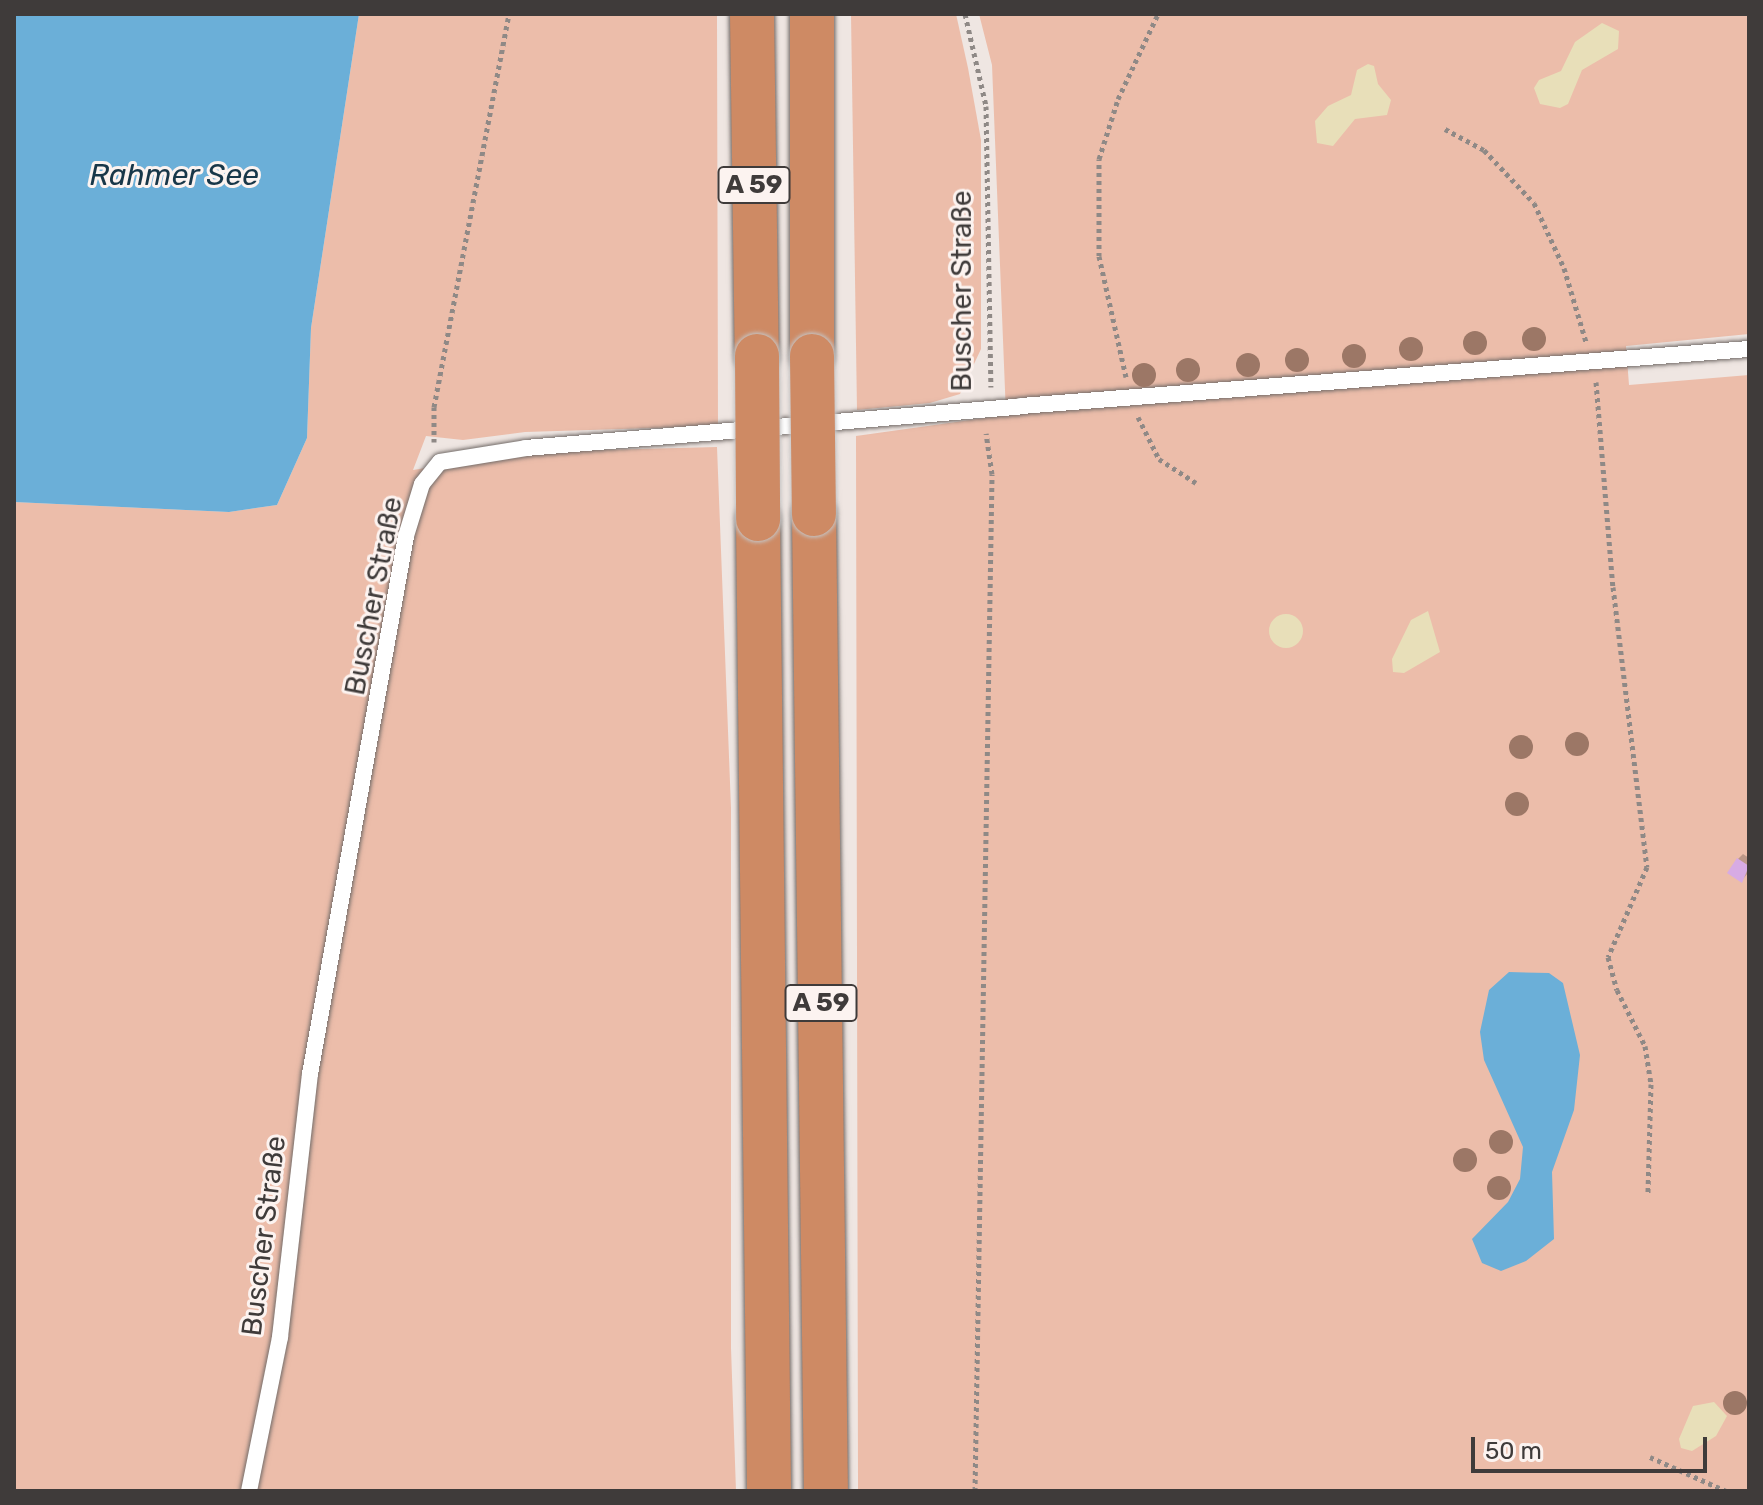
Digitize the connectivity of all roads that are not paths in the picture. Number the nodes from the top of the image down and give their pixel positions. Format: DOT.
graph roads {
  1 [pos="752,14"];
  2 [pos="812,14"];
  3 [pos="1749,349"];
  4 [pos="249,1491"];
  5 [pos="769,1491"];
  6 [pos="826,1491"];
  1 -- 5 [label="highway, A 59, bridge"];
  2 -- 6 [label="highway, A 59, bridge"];
  3 -- 4 [label="lane, Buscher Straße"];
}
